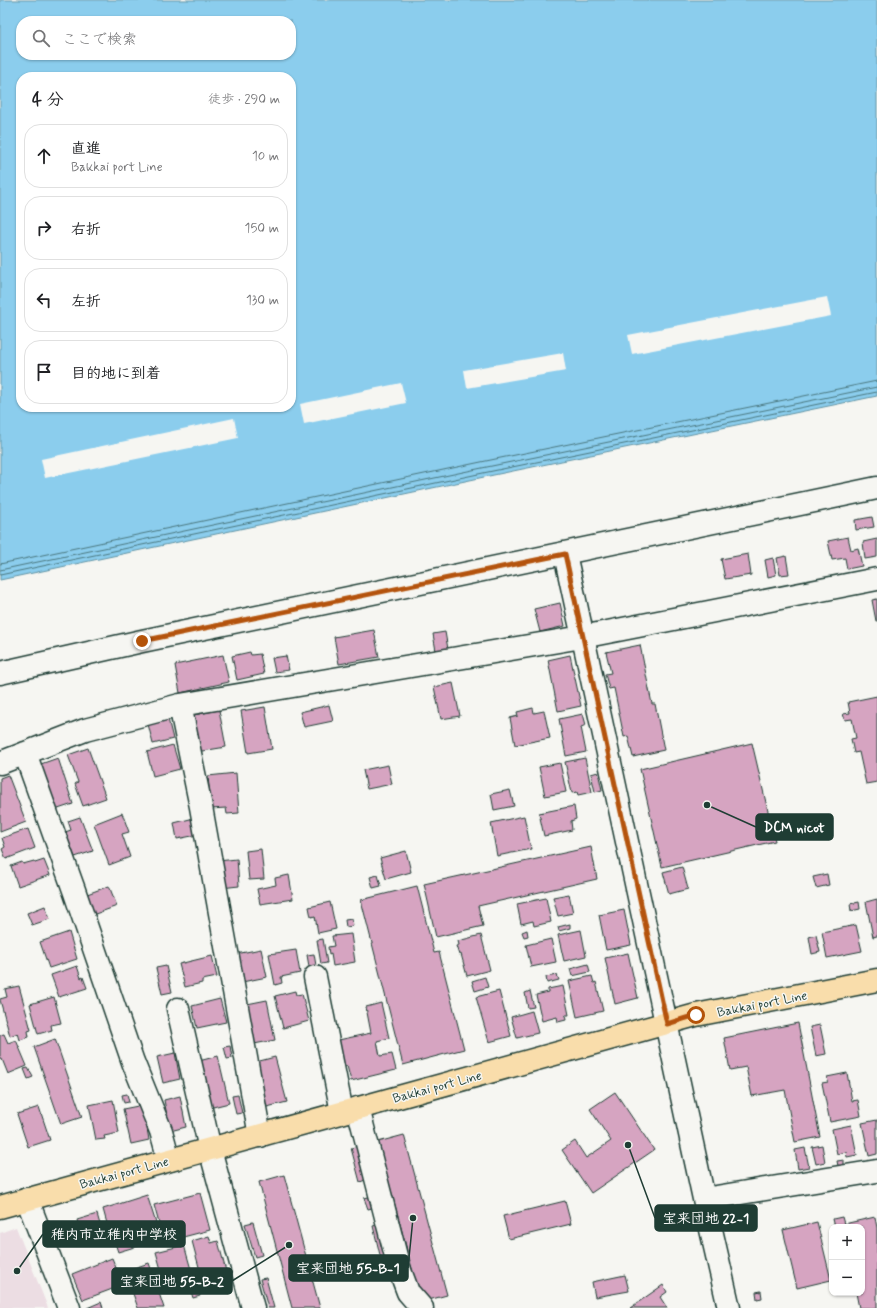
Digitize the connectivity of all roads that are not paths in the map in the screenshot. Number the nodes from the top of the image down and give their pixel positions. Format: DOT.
graph roads {
  1 [pos="877,488"];
  2 [pos="565,554"];
  3 [pos="877,579"];
  4 [pos="582,637"];
  5 [pos="0,673"];
  6 [pos="180,706"];
  7 [pos="24,753"];
  8 [pos="0,763"];
  9 [pos="315,977"];
  10 [pos="877,980"];
  11 [pos="178,1009"];
  12 [pos="667,1024"];
  13 [pos="350,1110"];
  14 [pos="260,1136"];
  15 [pos="210,1149"];
  16 [pos="169,1160"];
  17 [pos="877,1171"];
  18 [pos="704,1198"];
  19 [pos="27,1199"];
  20 [pos="0,1207"];
  21 [pos="69,1308"];
  22 [pos="253,1308"];
  23 [pos="422,1308"];
  24 [pos="729,1308"];
  1 -- 2 [label="street"];
  2 -- 4 [label="street"];
  2 -- 5 [label="street"];
  3 -- 4 [label="street"];
  4 -- 6 [label="street"];
  4 -- 12 [label="street"];
  6 -- 7 [label="street"];
  6 -- 14 [label="street"];
  7 -- 8 [label="street"];
  7 -- 16 [label="street"];
  9 -- 13 [label="street"];
  10 -- 12 [label="main road, Bakkai port Line"];
  11 -- 15 [label="street"];
  12 -- 13 [label="main road, Bakkai port Line"];
  12 -- 18 [label="street"];
  13 -- 14 [label="main road, Bakkai port Line"];
  13 -- 23 [label="street"];
  14 -- 15 [label="main road, Bakkai port Line"];
  15 -- 16 [label="main road, Bakkai port Line"];
  15 -- 22 [label="street"];
  16 -- 19 [label="main road, Bakkai port Line"];
  17 -- 18 [label="street"];
  18 -- 24 [label="street"];
  19 -- 20 [label="main road, Bakkai port Line"];
  19 -- 21 [label="street"];
}
